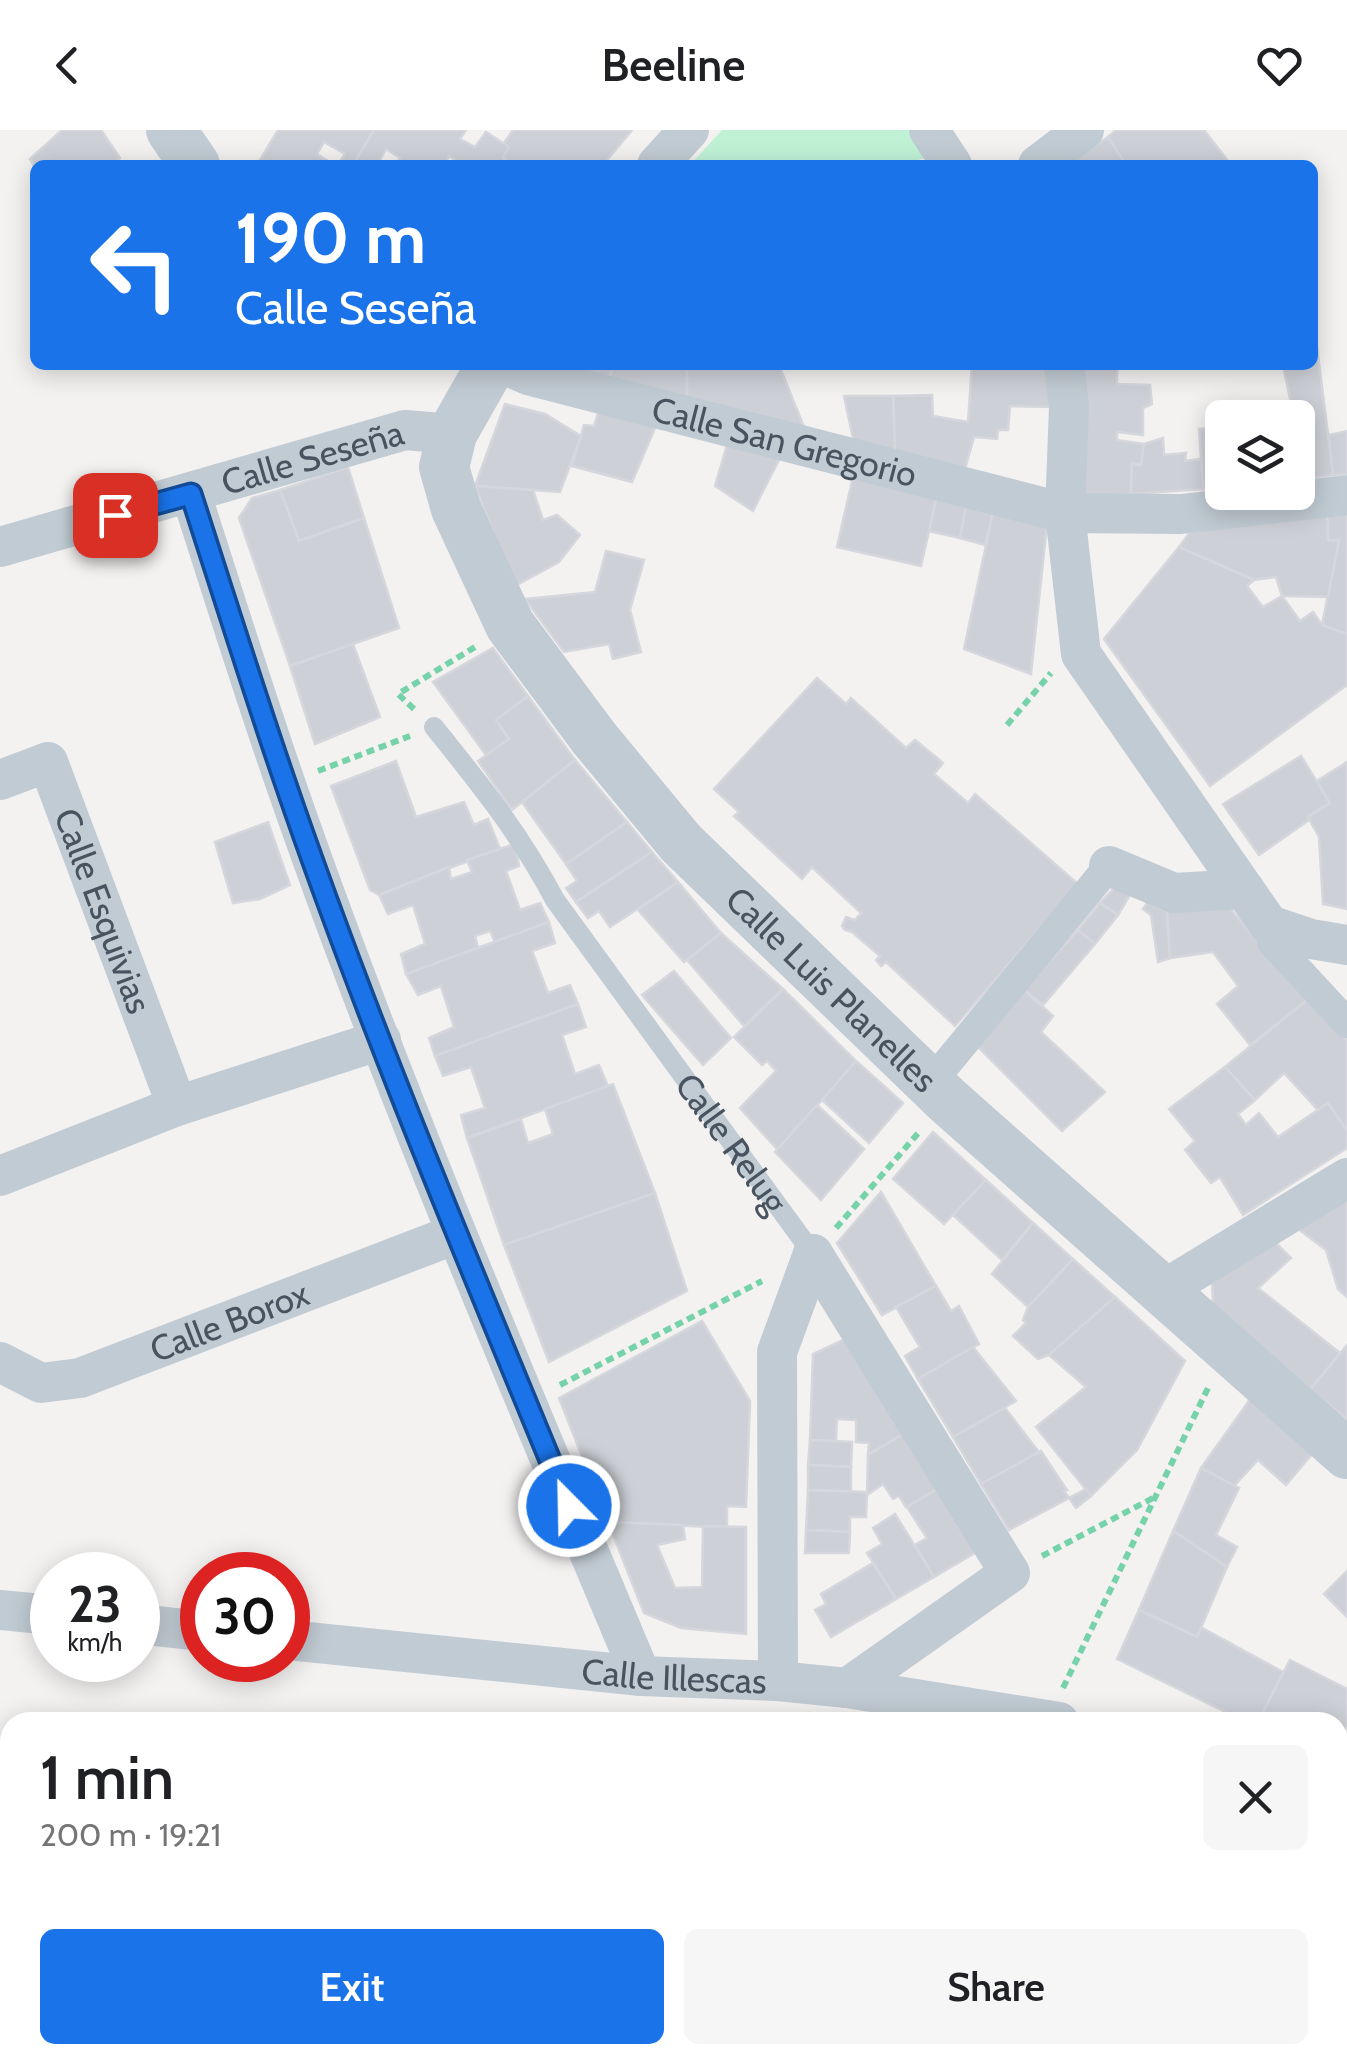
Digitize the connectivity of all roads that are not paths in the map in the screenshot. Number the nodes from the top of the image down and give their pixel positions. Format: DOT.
graph roads {
  1 [pos="171,130"];
  2 [pos="689,130"];
  3 [pos="928,130"];
  4 [pos="1084,130"];
  5 [pos="192,160"];
  6 [pos="661,160"];
  7 [pos="949,160"];
  8 [pos="1045,160"];
  9 [pos="488,370"];
  10 [pos="517,370"];
  11 [pos="1065,370"];
  12 [pos="452,434"];
  13 [pos="191,494"];
  14 [pos="1347,495"];
  15 [pos="1065,513"];
  16 [pos="0,546"];
  17 [pos="434,727"];
  18 [pos="0,780"];
  19 [pos="1109,866"];
  20 [pos="1244,889"];
  21 [pos="1279,935"];
  22 [pos="1347,945"];
  23 [pos="1347,958"];
  24 [pos="1347,1023"];
  25 [pos="381,1040"];
  26 [pos="938,1092"];
  27 [pos="178,1106"];
  28 [pos="0,1176"];
  29 [pos="1347,1178"];
  30 [pos="456,1234"];
  31 [pos="813,1254"];
  32 [pos="1164,1289"];
  33 [pos="0,1362"];
  34 [pos="1347,1454"];
  35 [pos="0,1610"];
  36 [pos="30,1613"];
  37 [pos="310,1642"];
  38 [pos="641,1676"];
  39 [pos="778,1681"];
  40 [pos="847,1688"];
  41 [pos="996,1712"];
  1 -- 5 [label="street"];
  2 -- 6 [label="street"];
  3 -- 7 [label="street"];
  4 -- 8 [label="street"];
  9 -- 12 [label="street"];
  10 -- 15 [label="street, Calle San Gregorio"];
  11 -- 15 [label="street"];
  12 -- 13 [label="street, Calle Seseña"];
  12 -- 26 [label="street, Calle Luis Planelles"];
  13 -- 16 [label="street, Calle Seseña"];
  13 -- 25 [label="street"];
  14 -- 15 [label="street, Calle San Gregorio"];
  15 -- 20 [label="street"];
  17 -- 31 [label="lane, Calle Relug"];
  18 -- 27 [label="street, Calle Esquivias"];
  19 -- 20 [label="street"];
  19 -- 26 [label="street"];
  20 -- 21 [label="street"];
  21 -- 22 [label="street"];
  21 -- 23 [label="street"];
  21 -- 24 [label="street"];
  25 -- 27 [label="street"];
  25 -- 30 [label="street"];
  26 -- 32 [label="street, Calle Luis Planelles"];
  27 -- 28 [label="street"];
  29 -- 32 [label="street"];
  30 -- 33 [label="street, Calle Borox"];
  30 -- 38 [label="street"];
  31 -- 39 [label="street"];
  31 -- 40 [label="street, Calle Relug"];
  32 -- 34 [label="street, Calle Luis Planelles"];
  35 -- 36 [label="street"];
  37 -- 38 [label="street, Calle Illescas"];
  38 -- 39 [label="street, Calle Illescas"];
  39 -- 40 [label="street, Calle Illescas"];
  40 -- 41 [label="street, Calle Illescas"];
}
